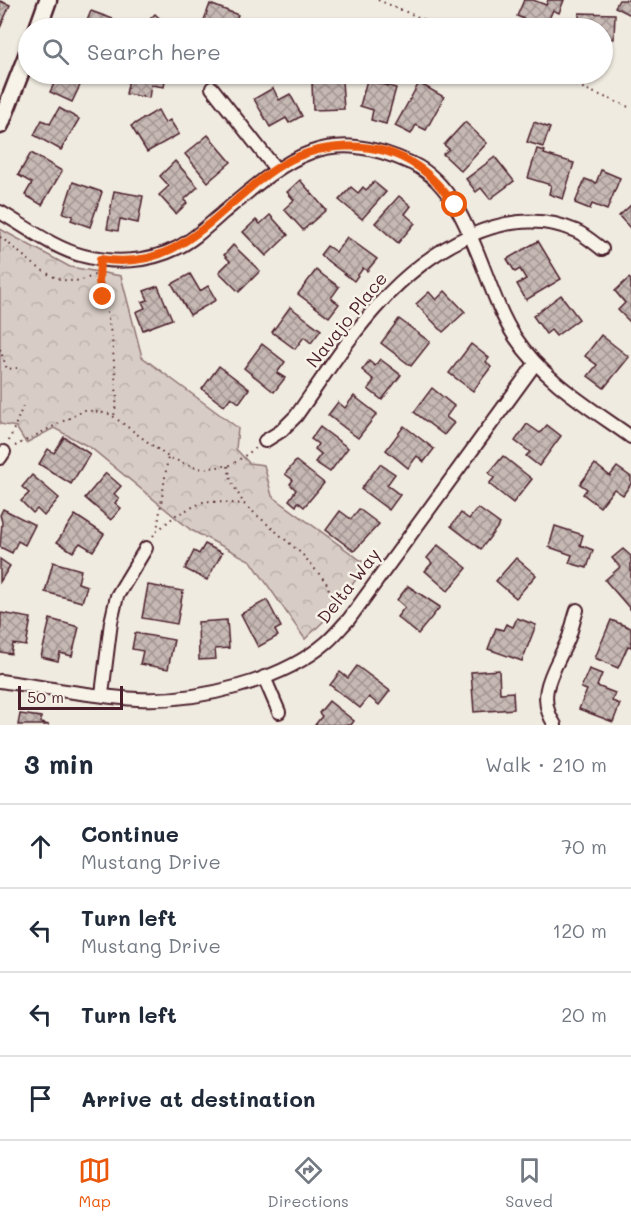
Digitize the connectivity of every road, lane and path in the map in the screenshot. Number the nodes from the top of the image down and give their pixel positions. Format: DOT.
graph roads {
  1 [pos="48,0"];
  2 [pos="378,0"];
  3 [pos="42,18"];
  4 [pos="420,18"];
  5 [pos="18,79"];
  6 [pos="573,84"];
  7 [pos="212,88"];
  8 [pos="631,108"];
  9 [pos="0,125"];
  10 [pos="275,168"];
  11 [pos="0,212"];
  12 [pos="470,235"];
  13 [pos="0,237"];
  14 [pos="602,249"];
  15 [pos="99,265"];
  16 [pos="0,349"];
  17 [pos="535,364"];
  18 [pos="17,368"];
  19 [pos="23,406"];
  20 [pos="114,416"];
  21 [pos="631,437"];
  22 [pos="265,441"];
  23 [pos="2,455"];
  24 [pos="168,457"];
  25 [pos="228,466"];
  26 [pos="244,504"];
  27 [pos="157,531"];
  28 [pos="146,548"];
  29 [pos="577,610"];
  30 [pos="332,616"];
  31 [pos="264,677"];
  32 [pos="0,681"];
  33 [pos="102,694"];
  34 [pos="279,712"];
  35 [pos="555,725"];
  1 -- 3 [label="street"];
  2 -- 4 [label="path"];
  5 -- 9 [label="street"];
  6 -- 8 [label="path"];
  7 -- 10 [label="street"];
  10 -- 12 [label="street"];
  10 -- 15 [label="street"];
  11 -- 15 [label="street"];
  12 -- 14 [label="street, Navajo Place"];
  12 -- 17 [label="street"];
  12 -- 22 [label="street, Navajo Place"];
  13 -- 15 [label="path"];
  15 -- 20 [label="path"];
  16 -- 18 [label="path"];
  17 -- 21 [label="street"];
  17 -- 31 [label="street, Delta Way"];
  19 -- 23 [label="path"];
  20 -- 23 [label="path"];
  20 -- 24 [label="path"];
  22 -- 25 [label="path"];
  24 -- 25 [label="path"];
  24 -- 27 [label="path"];
  25 -- 26 [label="path"];
  26 -- 27 [label="path"];
  26 -- 30 [label="path"];
  27 -- 28 [label="path"];
  28 -- 33 [label="street"];
  29 -- 35 [label="street"];
  31 -- 33 [label="street, Delta Way"];
  31 -- 34 [label="street"];
  32 -- 33 [label="street, Delta Way"];
}
